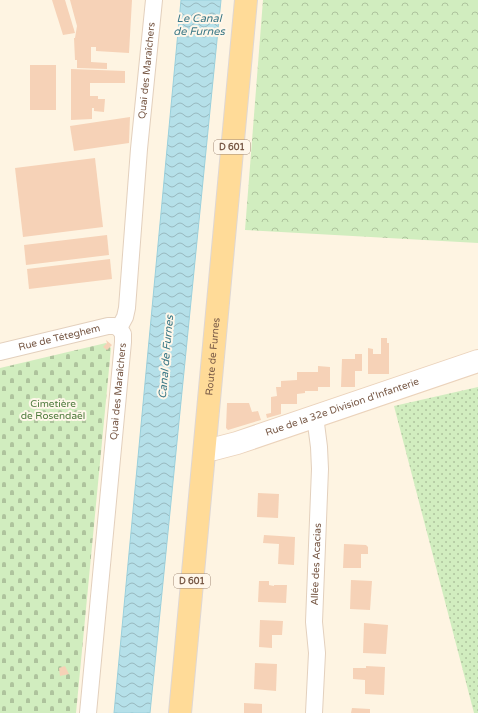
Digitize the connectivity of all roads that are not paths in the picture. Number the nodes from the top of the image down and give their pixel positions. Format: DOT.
graph roads {
  1 [pos="154,0"];
  2 [pos="246,0"];
  3 [pos="119,328"];
  4 [pos="0,352"];
  5 [pos="478,361"];
  6 [pos="315,416"];
  7 [pos="205,450"];
  8 [pos="88,713"];
  9 [pos="180,713"];
  10 [pos="314,713"];
  1 -- 3 [label="street, Quai des Maraîchers"];
  2 -- 7 [label="main road, Route de Furnes / D 601"];
  3 -- 4 [label="street, Rue de Téteghem"];
  3 -- 8 [label="street, Quai des Maraîchers"];
  5 -- 6 [label="main road, Rue de la 32e Division d'Infanterie"];
  6 -- 7 [label="main road, Rue de la 32e Division d'Infanterie"];
  6 -- 10 [label="street, Allée des Acacias"];
  7 -- 9 [label="main road, Route de Furnes / D 601"];
}
